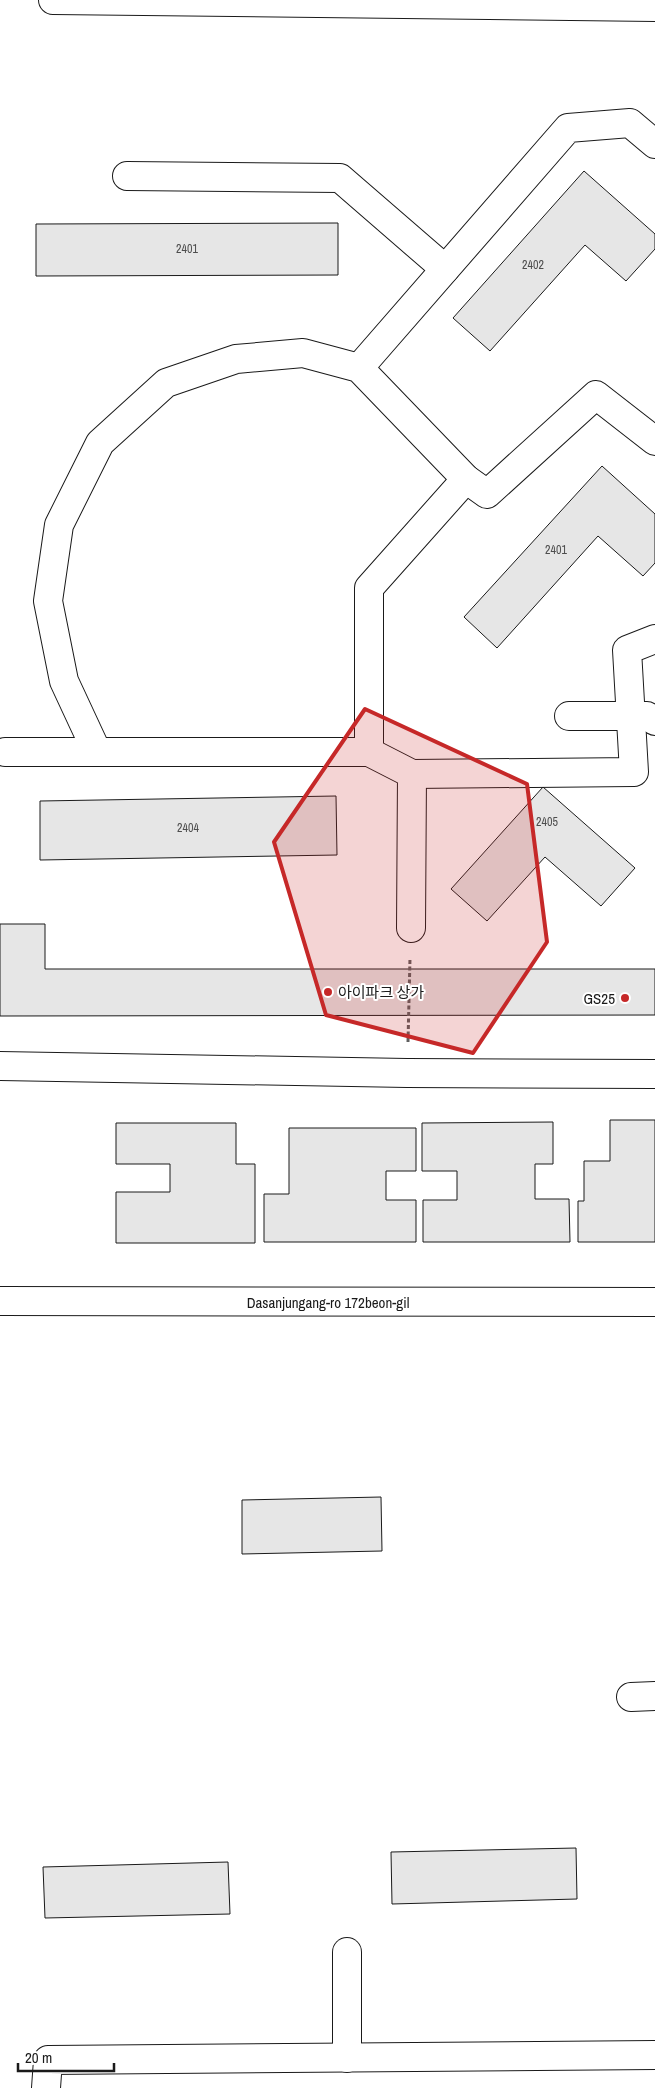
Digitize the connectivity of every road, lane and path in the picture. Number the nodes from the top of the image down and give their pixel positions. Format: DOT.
graph roads {
  1 [pos="53,0"];
  2 [pos="496,3"];
  3 [pos="655,7"];
  4 [pos="655,144"];
  5 [pos="127,176"];
  6 [pos="445,269"];
  7 [pos="359,368"];
  8 [pos="655,441"];
  9 [pos="466,479"];
  10 [pos="655,640"];
  11 [pos="569,716"];
  12 [pos="643,718"];
  13 [pos="5,752"];
  14 [pos="97,752"];
  15 [pos="369,752"];
  16 [pos="412,774"];
  17 [pos="410,928"];
  18 [pos="0,1066"];
  19 [pos="407,1073"];
  20 [pos="655,1074"];
  21 [pos="0,1301"];
  22 [pos="655,1302"];
  23 [pos="347,1952"];
  24 [pos="655,2055"];
  25 [pos="347,2058"];
  26 [pos="46,2088"];
  1 -- 2 [label="street"];
  2 -- 3 [label="street"];
  4 -- 6 [label="street"];
  5 -- 6 [label="street"];
  6 -- 7 [label="street"];
  7 -- 9 [label="street"];
  7 -- 14 [label="street"];
  8 -- 9 [label="street"];
  9 -- 15 [label="street"];
  10 -- 12 [label="street"];
  11 -- 12 [label="street"];
  12 -- 16 [label="street"];
  13 -- 14 [label="street"];
  14 -- 15 [label="street"];
  15 -- 16 [label="street"];
  16 -- 17 [label="street"];
  17 -- 19 [label="path"];
  18 -- 19 [label="street"];
  19 -- 20 [label="street"];
  21 -- 22 [label="street, Dasanjungang-ro 172beon-gil"];
  23 -- 25 [label="street"];
  24 -- 25 [label="street"];
  25 -- 26 [label="street"];
}
